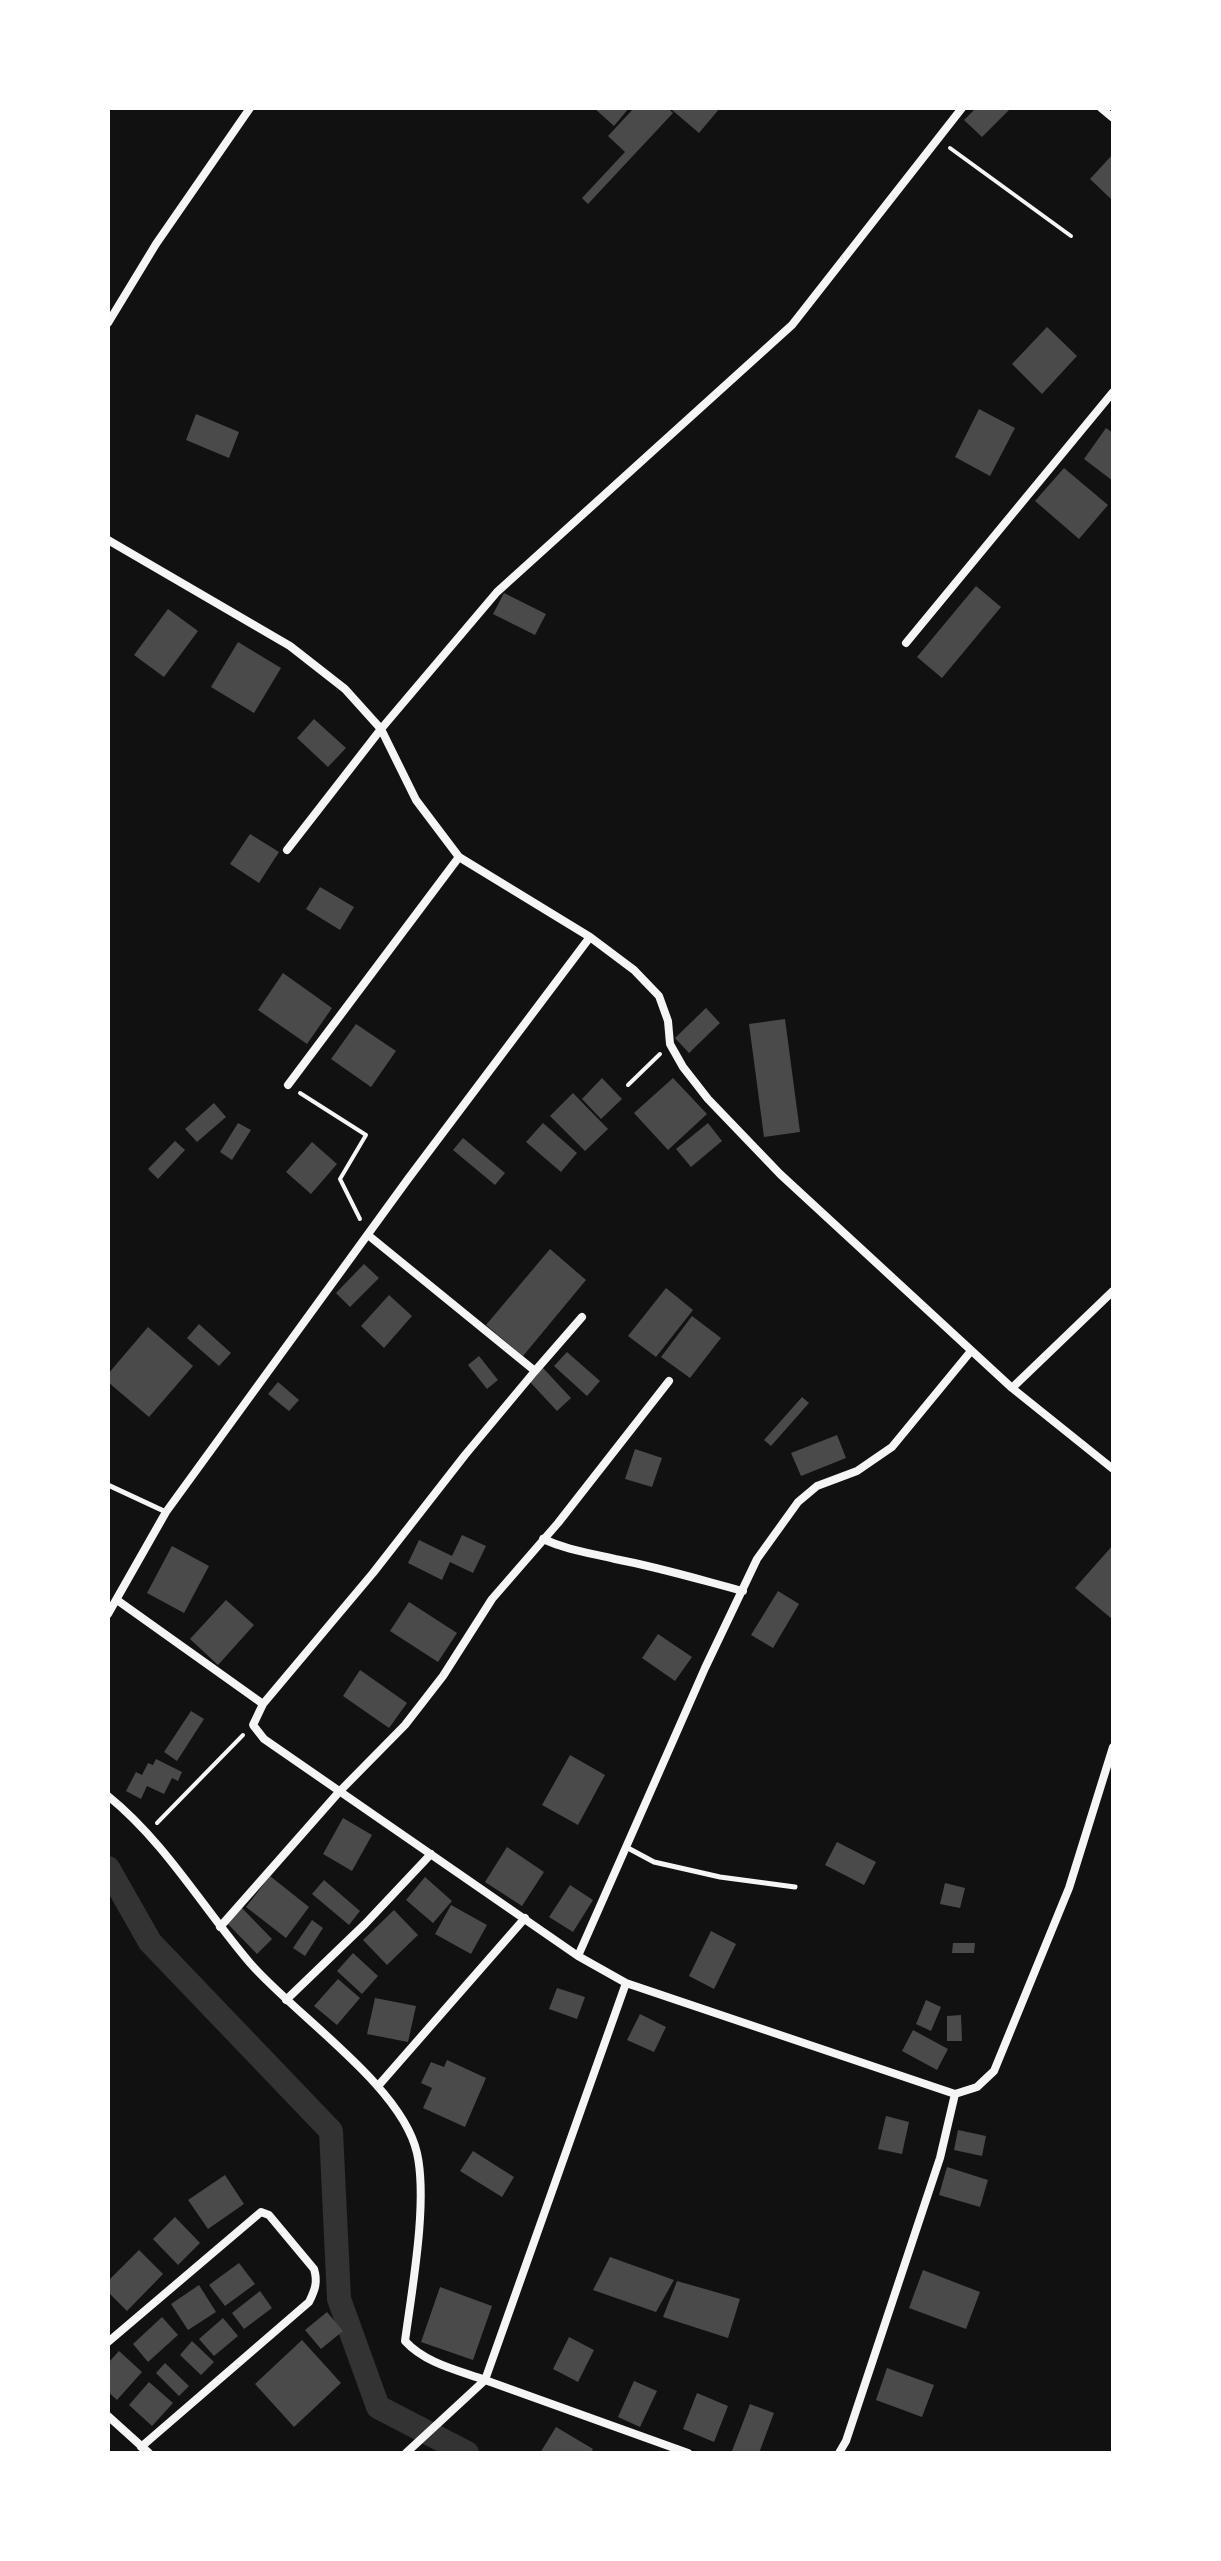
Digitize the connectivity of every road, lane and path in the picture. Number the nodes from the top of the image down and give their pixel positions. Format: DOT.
graph roads {
  1 [pos="250,108"];
  2 [pos="962,108"];
  3 [pos="1101,108"];
  4 [pos="1113,118"];
  5 [pos="938,138"];
  6 [pos="1071,236"];
  7 [pos="108,323"];
  8 [pos="1113,392"];
  9 [pos="108,540"];
  10 [pos="906,643"];
  11 [pos="381,729"];
  12 [pos="287,850"];
  13 [pos="459,857"];
  14 [pos="590,937"];
  15 [pos="670,1044"];
  16 [pos="288,1085"];
  17 [pos="628,1085"];
  18 [pos="368,1235"];
  19 [pos="1113,1291"];
  20 [pos="582,1317"];
  21 [pos="971,1351"];
  22 [pos="535,1371"];
  23 [pos="669,1381"];
  24 [pos="1012,1388"];
  25 [pos="1113,1469"];
  26 [pos="108,1485"];
  27 [pos="166,1512"];
  28 [pos="543,1539"];
  29 [pos="743,1591"];
  30 [pos="117,1600"];
  31 [pos="108,1614"];
  32 [pos="263,1704"];
  33 [pos="253,1725"];
  34 [pos="1113,1747"];
  35 [pos="339,1792"];
  36 [pos="108,1796"];
  37 [pos="148,1833"];
  38 [pos="626,1847"];
  39 [pos="431,1854"];
  40 [pos="795,1887"];
  41 [pos="525,1918"];
  42 [pos="220,1927"];
  43 [pos="578,1956"];
  44 [pos="626,1983"];
  45 [pos="286,2000"];
  46 [pos="378,2086"];
  47 [pos="955,2094"];
  48 [pos="108,2342"];
  49 [pos="485,2380"];
  50 [pos="108,2416"];
  51 [pos="145,2450"];
  52 [pos="406,2453"];
  53 [pos="688,2453"];
  54 [pos="839,2453"];
  1 -- 7 [label="street"];
  2 -- 5 [label="street"];
  3 -- 4 [label="street"];
  5 -- 6 [label="path"];
  5 -- 11 [label="street"];
  8 -- 10 [label="street"];
  9 -- 11 [label="street"];
  11 -- 12 [label="street"];
  11 -- 13 [label="street"];
  13 -- 14 [label="street"];
  13 -- 16 [label="street"];
  14 -- 15 [label="street"];
  14 -- 18 [label="street"];
  15 -- 17 [label="path"];
  15 -- 21 [label="street"];
  16 -- 18 [label="path"];
  18 -- 22 [label="street"];
  18 -- 27 [label="street"];
  19 -- 24 [label="street"];
  20 -- 22 [label="street"];
  21 -- 24 [label="street"];
  21 -- 29 [label="street"];
  22 -- 32 [label="street"];
  23 -- 28 [label="street"];
  24 -- 25 [label="street"];
  26 -- 27 [label="lane"];
  27 -- 30 [label="street"];
  28 -- 29 [label="street"];
  28 -- 35 [label="street"];
  29 -- 38 [label="street"];
  30 -- 31 [label="street"];
  30 -- 32 [label="street"];
  32 -- 33 [label="street"];
  33 -- 35 [label="street"];
  33 -- 37 [label="path"];
  34 -- 47 [label="street"];
  35 -- 39 [label="street"];
  35 -- 42 [label="street"];
  36 -- 37 [label="street"];
  37 -- 42 [label="street"];
  38 -- 40 [label="lane"];
  38 -- 43 [label="street"];
  39 -- 41 [label="street"];
  39 -- 45 [label="street"];
  41 -- 43 [label="street"];
  41 -- 46 [label="street"];
  42 -- 45 [label="street"];
  43 -- 44 [label="street"];
  44 -- 47 [label="street"];
  44 -- 49 [label="street"];
  45 -- 46 [label="street"];
  46 -- 49 [label="street"];
  47 -- 54 [label="street"];
  48 -- 51 [label="street"];
  49 -- 52 [label="street"];
  49 -- 53 [label="street"];
  50 -- 51 [label="street"];
}
